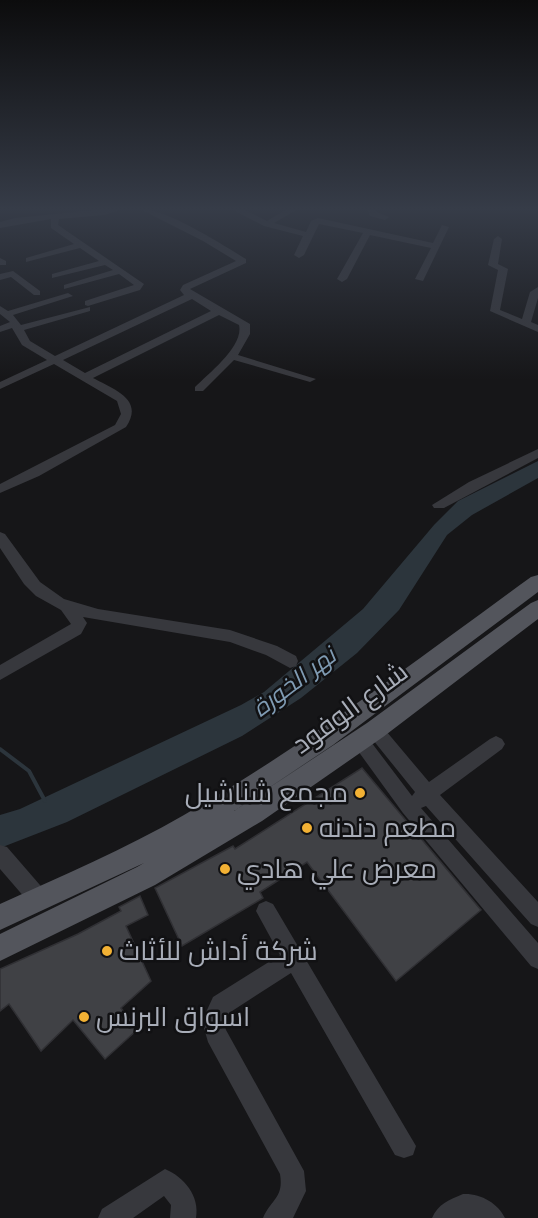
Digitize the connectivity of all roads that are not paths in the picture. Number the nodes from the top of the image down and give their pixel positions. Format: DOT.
graph roads {
  1 [pos="92,266"];
  2 [pos="112,266"];
  3 [pos="237,266"];
  4 [pos="349,266"];
  5 [pos="426,266"];
  6 [pos="495,266"];
  7 [pos="120,271"];
  8 [pos="56,276"];
  9 [pos="0,277"];
  10 [pos="342,279"];
  11 [pos="420,279"];
  12 [pos="538,290"];
  13 [pos="37,292"];
  14 [pos="189,293"];
  15 [pos="217,310"];
  16 [pos="3,312"];
  17 [pos="525,324"];
  18 [pos="16,327"];
  19 [pos="0,329"];
  20 [pos="538,329"];
  21 [pos="231,356"];
  22 [pos="55,359"];
  23 [pos="86,377"];
  24 [pos="310,378"];
  25 [pos="0,386"];
  26 [pos="199,389"];
  27 [pos="538,453"];
  28 [pos="0,489"];
  29 [pos="439,506"];
  30 [pos="0,537"];
  31 [pos="538,582"];
  32 [pos="66,606"];
  33 [pos="538,608"];
  34 [pos="290,662"];
  35 [pos="0,672"];
  36 [pos="367,734"];
  37 [pos="496,744"];
  38 [pos="427,794"];
  39 [pos="409,807"];
  40 [pos="1,855"];
  41 [pos="39,899"];
  42 [pos="266,911"];
  43 [pos="0,917"];
  44 [pos="538,917"];
  45 [pos="0,948"];
  46 [pos="295,958"];
  47 [pos="538,959"];
  48 [pos="404,1146"];
  49 [pos="111,1218"];
  50 [pos="183,1218"];
  51 [pos="276,1218"];
  52 [pos="445,1218"];
  53 [pos="492,1218"];
  1 -- 8 [label="street"];
  2 -- 7 [label="street"];
  3 -- 14 [label="street"];
  4 -- 10 [label="street"];
  5 -- 11 [label="street"];
  6 -- 17 [label="street"];
  7 -- 16 [label="street"];
  7 -- 18 [label="street"];
  9 -- 13 [label="street"];
  12 -- 17 [label="street"];
  14 -- 15 [label="street"];
  14 -- 22 [label="street"];
  15 -- 21 [label="street"];
  15 -- 23 [label="street"];
  16 -- 18 [label="street"];
  17 -- 20 [label="street"];
  18 -- 19 [label="street"];
  18 -- 22 [label="street"];
  21 -- 24 [label="street"];
  21 -- 26 [label="street"];
  22 -- 23 [label="street"];
  22 -- 25 [label="street"];
  23 -- 28 [label="street"];
  27 -- 29 [label="street"];
  30 -- 32 [label="street"];
  31 -- 41 [label="main road, شارع الوفود"];
  32 -- 34 [label="street"];
  32 -- 35 [label="street"];
  33 -- 36 [label="main road, شارع الوفود"];
  36 -- 38 [label="street"];
  36 -- 39 [label="street"];
  36 -- 45 [label="main road, شارع الوفود"];
  37 -- 38 [label="street"];
  38 -- 39 [label="street"];
  38 -- 44 [label="street"];
  39 -- 47 [label="street"];
  40 -- 41 [label="street"];
  41 -- 43 [label="main road, شارع الوفود"];
  42 -- 46 [label="street"];
  46 -- 48 [label="street"];
  46 -- 51 [label="street"];
  49 -- 50 [label="street"];
  52 -- 53 [label="street"];
}
